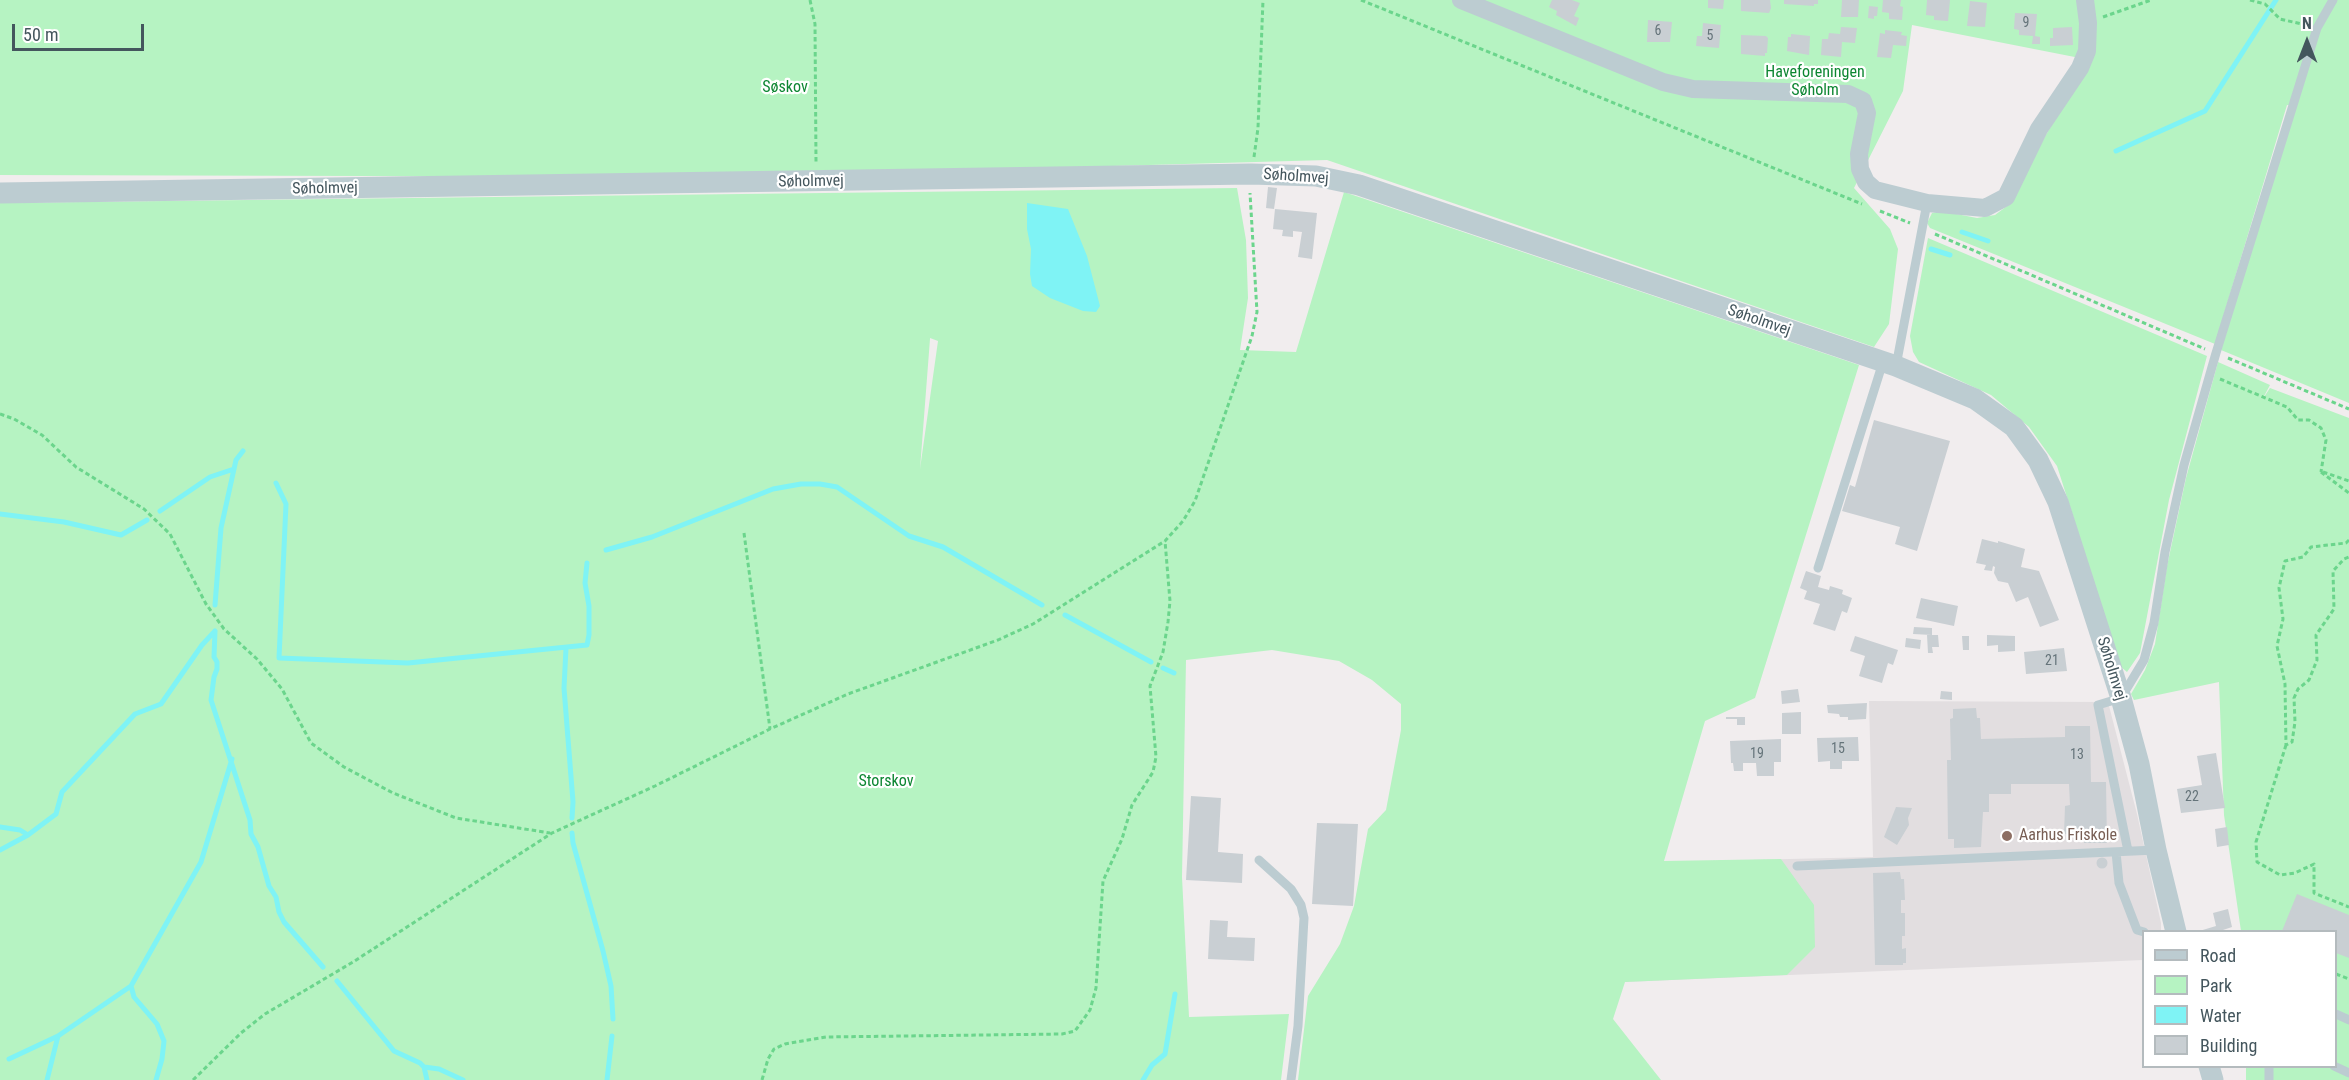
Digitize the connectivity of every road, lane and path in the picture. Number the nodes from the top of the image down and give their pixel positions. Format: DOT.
graph roads {
  1 [pos="810,0"];
  2 [pos="1361,0"];
  3 [pos="1461,0"];
  4 [pos="2085,0"];
  5 [pos="2151,0"];
  6 [pos="2250,0"];
  7 [pos="2333,0"];
  8 [pos="2088,23"];
  9 [pos="2317,28"];
  10 [pos="817,182"];
  11 [pos="0,193"];
  12 [pos="1927,203"];
  13 [pos="1866,205"];
  14 [pos="1877,210"];
  15 [pos="1921,228"];
  16 [pos="1252,336"];
  17 [pos="2216,353"];
  18 [pos="1890,364"];
  19 [pos="2210,375"];
  20 [pos="2349,409"];
  21 [pos="0,414"];
  22 [pos="2321,472"];
  23 [pos="2349,481"];
  24 [pos="2349,493"];
  25 [pos="744,533"];
  26 [pos="2349,540"];
  27 [pos="1165,541"];
  28 [pos="2349,557"];
  29 [pos="1818,568"];
  30 [pos="2121,698"];
  31 [pos="770,729"];
  32 [pos="2286,745"];
  33 [pos="552,833"];
  34 [pos="2156,850"];
  35 [pos="2128,851"];
  36 [pos="2116,852"];
  37 [pos="1259,860"];
  38 [pos="1797,866"];
  39 [pos="2349,907"];
  40 [pos="2173,930"];
  41 [pos="2142,931"];
  42 [pos="193,1080"];
  43 [pos="762,1080"];
  44 [pos="1291,1080"];
  1 -- 10 [label="path"];
  2 -- 13 [label="path"];
  3 -- 12 [label="street"];
  4 -- 8 [label="street"];
  5 -- 8 [label="path"];
  6 -- 9 [label="path"];
  7 -- 9 [label="lane"];
  8 -- 12 [label="street"];
  9 -- 17 [label="lane"];
  10 -- 11 [label="street, Søholmvej"];
  10 -- 18 [label="street, Søholmvej"];
  12 -- 15 [label="lane"];
  14 -- 15 [label="path"];
  15 -- 17 [label="path"];
  15 -- 18 [label="lane"];
  16 -- 27 [label="path"];
  17 -- 19 [label="lane"];
  17 -- 20 [label="path"];
  18 -- 29 [label="lane"];
  18 -- 30 [label="street, Søholmvej"];
  19 -- 22 [label="path"];
  19 -- 30 [label="lane"];
  21 -- 33 [label="path"];
  22 -- 23 [label="path"];
  22 -- 24 [label="path"];
  25 -- 31 [label="path"];
  26 -- 32 [label="path"];
  27 -- 31 [label="path"];
  27 -- 43 [label="path"];
  28 -- 32 [label="path"];
  30 -- 34 [label="street, Søholmvej"];
  30 -- 35 [label="lane"];
  31 -- 33 [label="path"];
  32 -- 39 [label="path"];
  33 -- 42 [label="path"];
  34 -- 35 [label="lane"];
  34 -- 40 [label="street, Søholmvej"];
  35 -- 36 [label="lane"];
  36 -- 38 [label="lane"];
  36 -- 41 [label="lane"];
  37 -- 44 [label="lane"];
}
